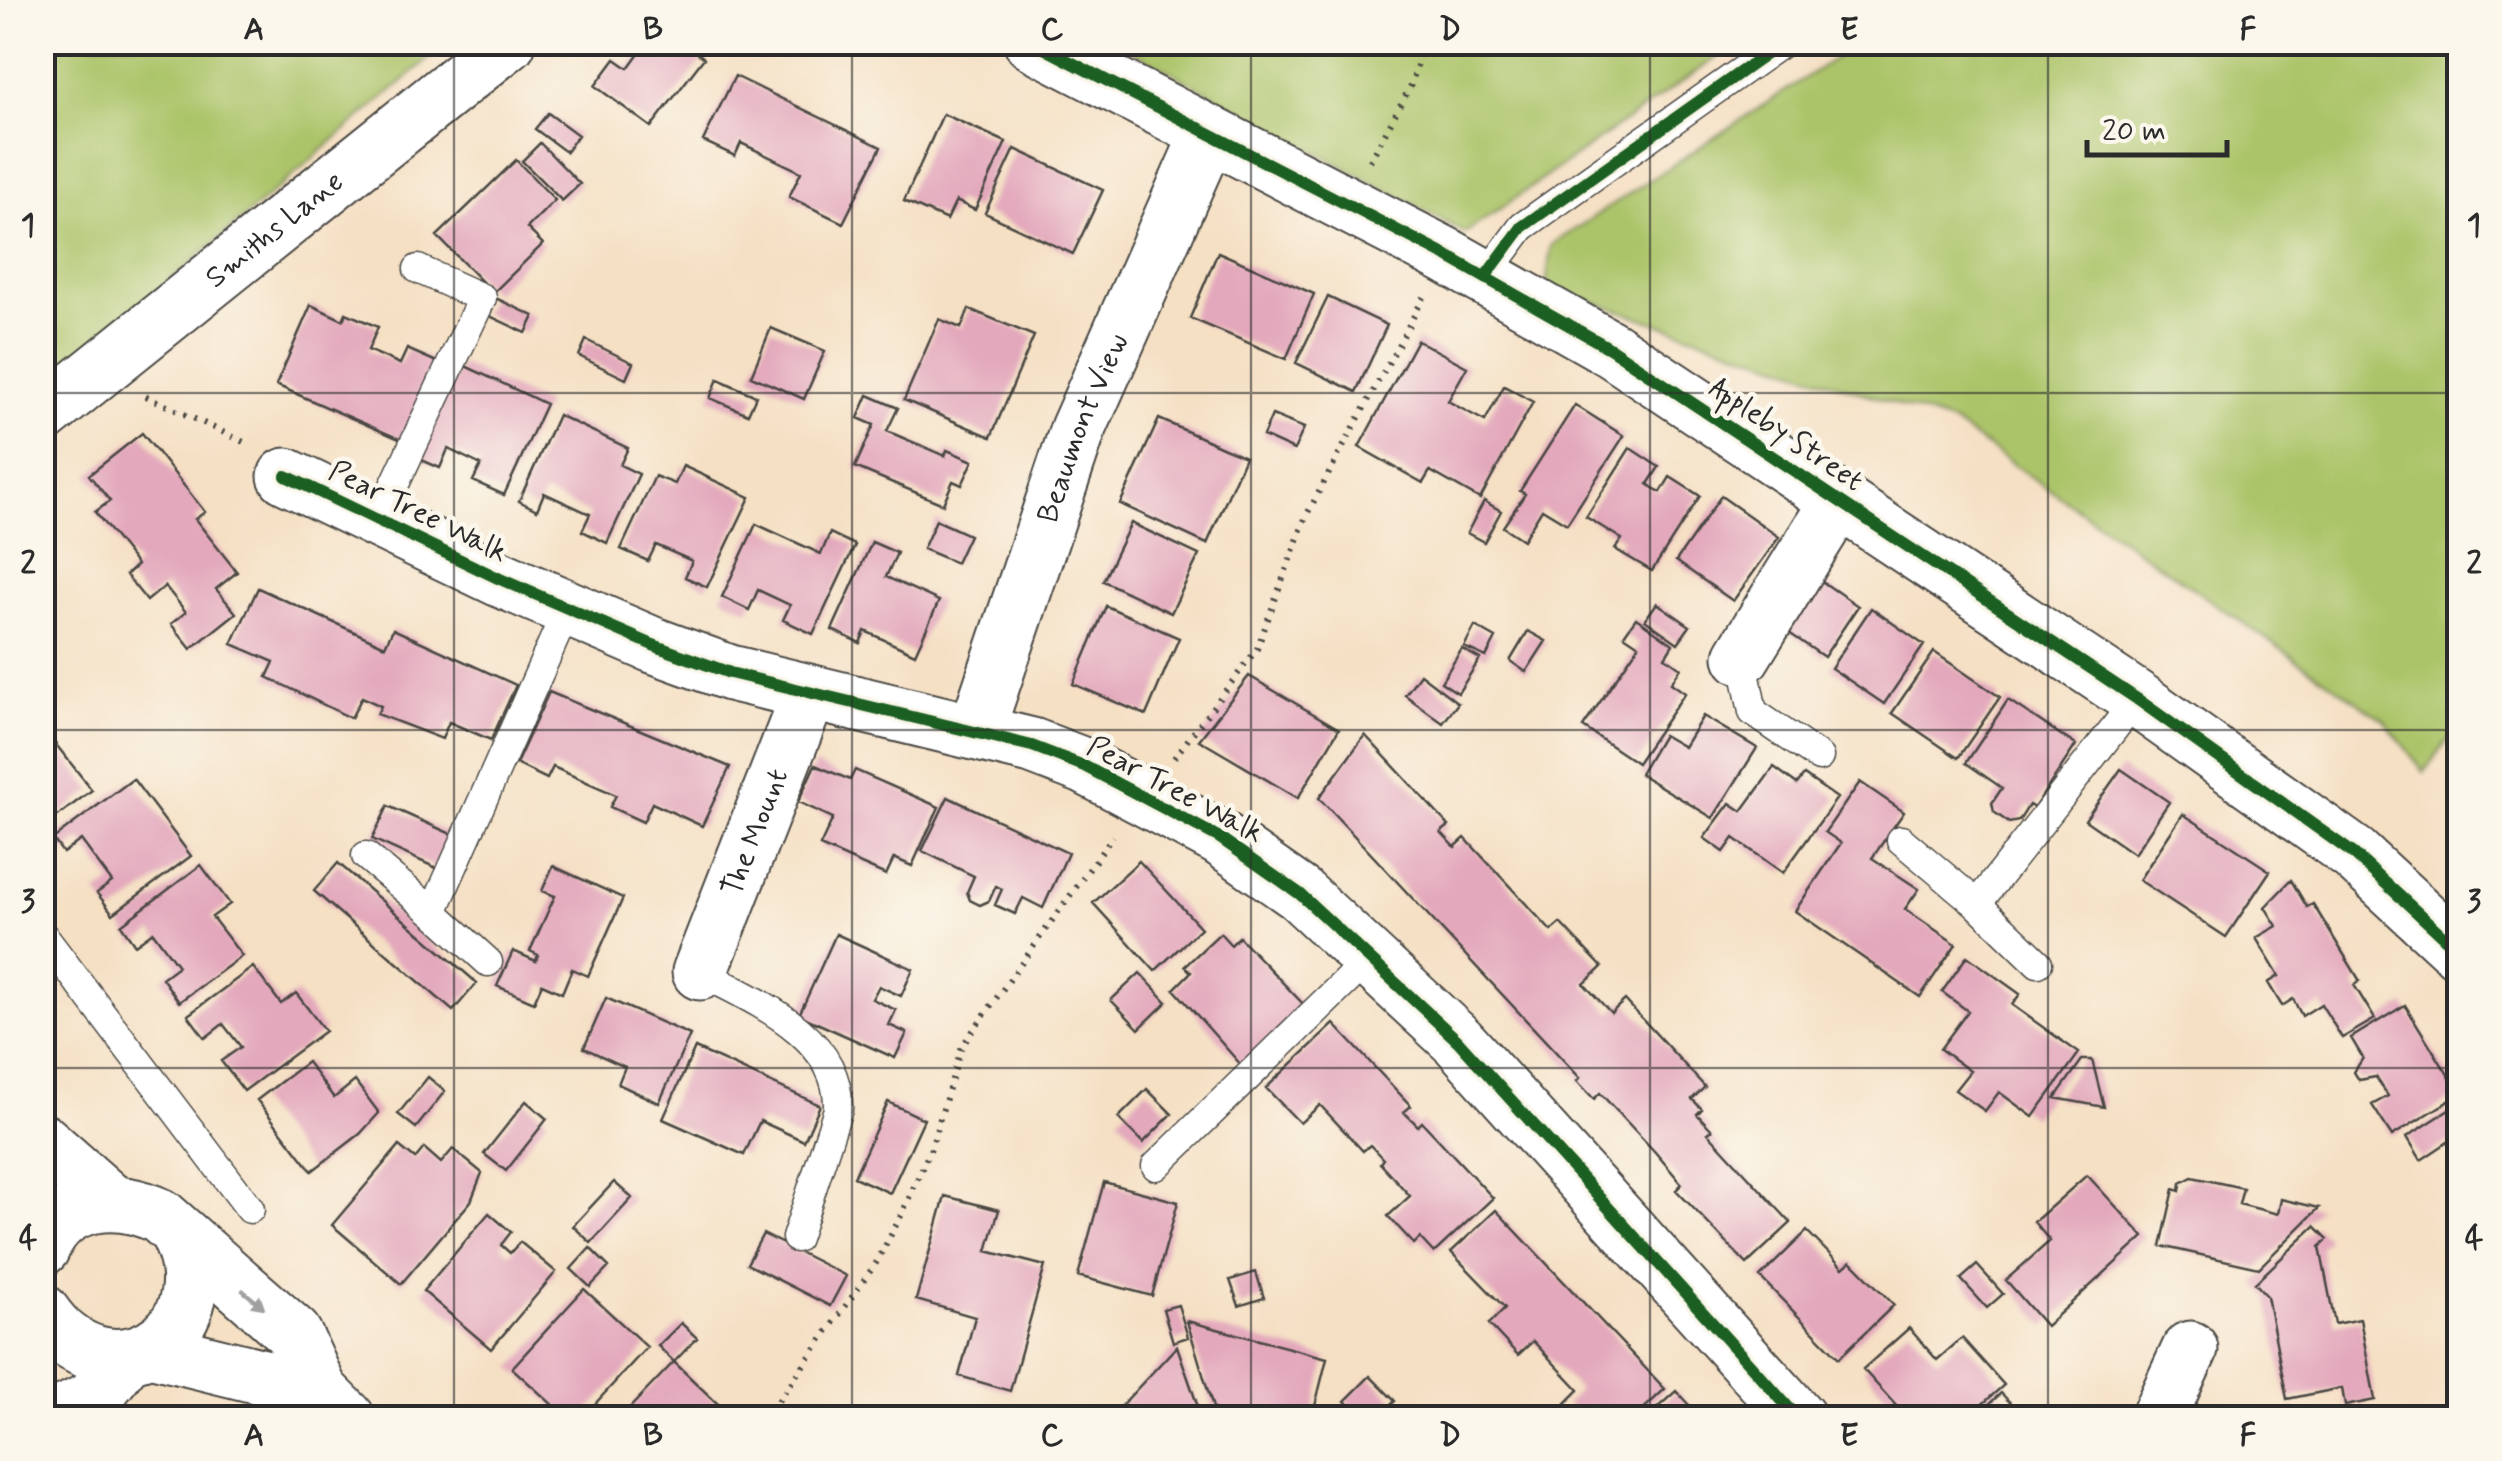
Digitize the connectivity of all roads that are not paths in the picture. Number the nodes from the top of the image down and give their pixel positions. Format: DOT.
graph roads {
  1 [pos="508,42"];
  2 [pos="1032,42"];
  3 [pos="1783,42"];
  4 [pos="1210,134"];
  5 [pos="418,269"];
  6 [pos="1486,277"];
  7 [pos="42,416"];
  8 [pos="286,476"];
  9 [pos="1839,500"];
  10 [pos="378,520"];
  11 [pos="568,608"];
  12 [pos="1742,657"];
  13 [pos="809,694"];
  14 [pos="2137,699"];
  15 [pos="976,732"];
  16 [pos="1819,757"];
  17 [pos="1902,840"];
  18 [pos="366,856"];
  19 [pos="1977,904"];
  20 [pos="432,912"];
  21 [pos="42,934"];
  22 [pos="2460,952"];
  23 [pos="1368,960"];
  24 [pos="488,962"];
  25 [pos="2038,963"];
  26 [pos="700,972"];
  27 [pos="42,1140"];
  28 [pos="1156,1166"];
  29 [pos="110,1201"];
  30 [pos="250,1209"];
  31 [pos="179,1236"];
  32 [pos="796,1238"];
  33 [pos="42,1248"];
  34 [pos="42,1312"];
  35 [pos="2190,1349"];
  36 [pos="138,1353"];
  37 [pos="333,1405"];
  38 [pos="54,1418"];
  39 [pos="1798,1418"];
  40 [pos="2158,1418"];
  1 -- 7 [label="street, Smiths Lane"];
  2 -- 4 [label="street, Appleby Street"];
  3 -- 6 [label="lane"];
  4 -- 6 [label="street, Appleby Street"];
  4 -- 15 [label="street, Beaumont View"];
  5 -- 10 [label="lane"];
  6 -- 9 [label="street, Appleby Street"];
  8 -- 10 [label="street, Pear Tree Walk"];
  9 -- 12 [label="street"];
  9 -- 14 [label="street, Appleby Street"];
  10 -- 11 [label="street, Pear Tree Walk"];
  11 -- 13 [label="street, Pear Tree Walk"];
  11 -- 20 [label="lane"];
  12 -- 16 [label="lane"];
  13 -- 15 [label="street, Pear Tree Walk"];
  13 -- 26 [label="street, The Mount"];
  14 -- 19 [label="lane"];
  14 -- 22 [label="street, Appleby Street"];
  15 -- 23 [label="street, Pear Tree Walk"];
  17 -- 19 [label="lane"];
  18 -- 20 [label="lane"];
  19 -- 25 [label="lane"];
  20 -- 24 [label="lane"];
  21 -- 30 [label="lane"];
  23 -- 28 [label="lane"];
  23 -- 39 [label="street, Pear Tree Walk"];
  26 -- 32 [label="lane"];
  27 -- 29 [label="street"];
  29 -- 31 [label="street"];
  29 -- 33 [label="street"];
  31 -- 36 [label="street"];
  31 -- 37 [label="street, one-way"];
  34 -- 36 [label="street"];
  35 -- 40 [label="street"];
  36 -- 37 [label="street"];
  36 -- 38 [label="street"];
}
